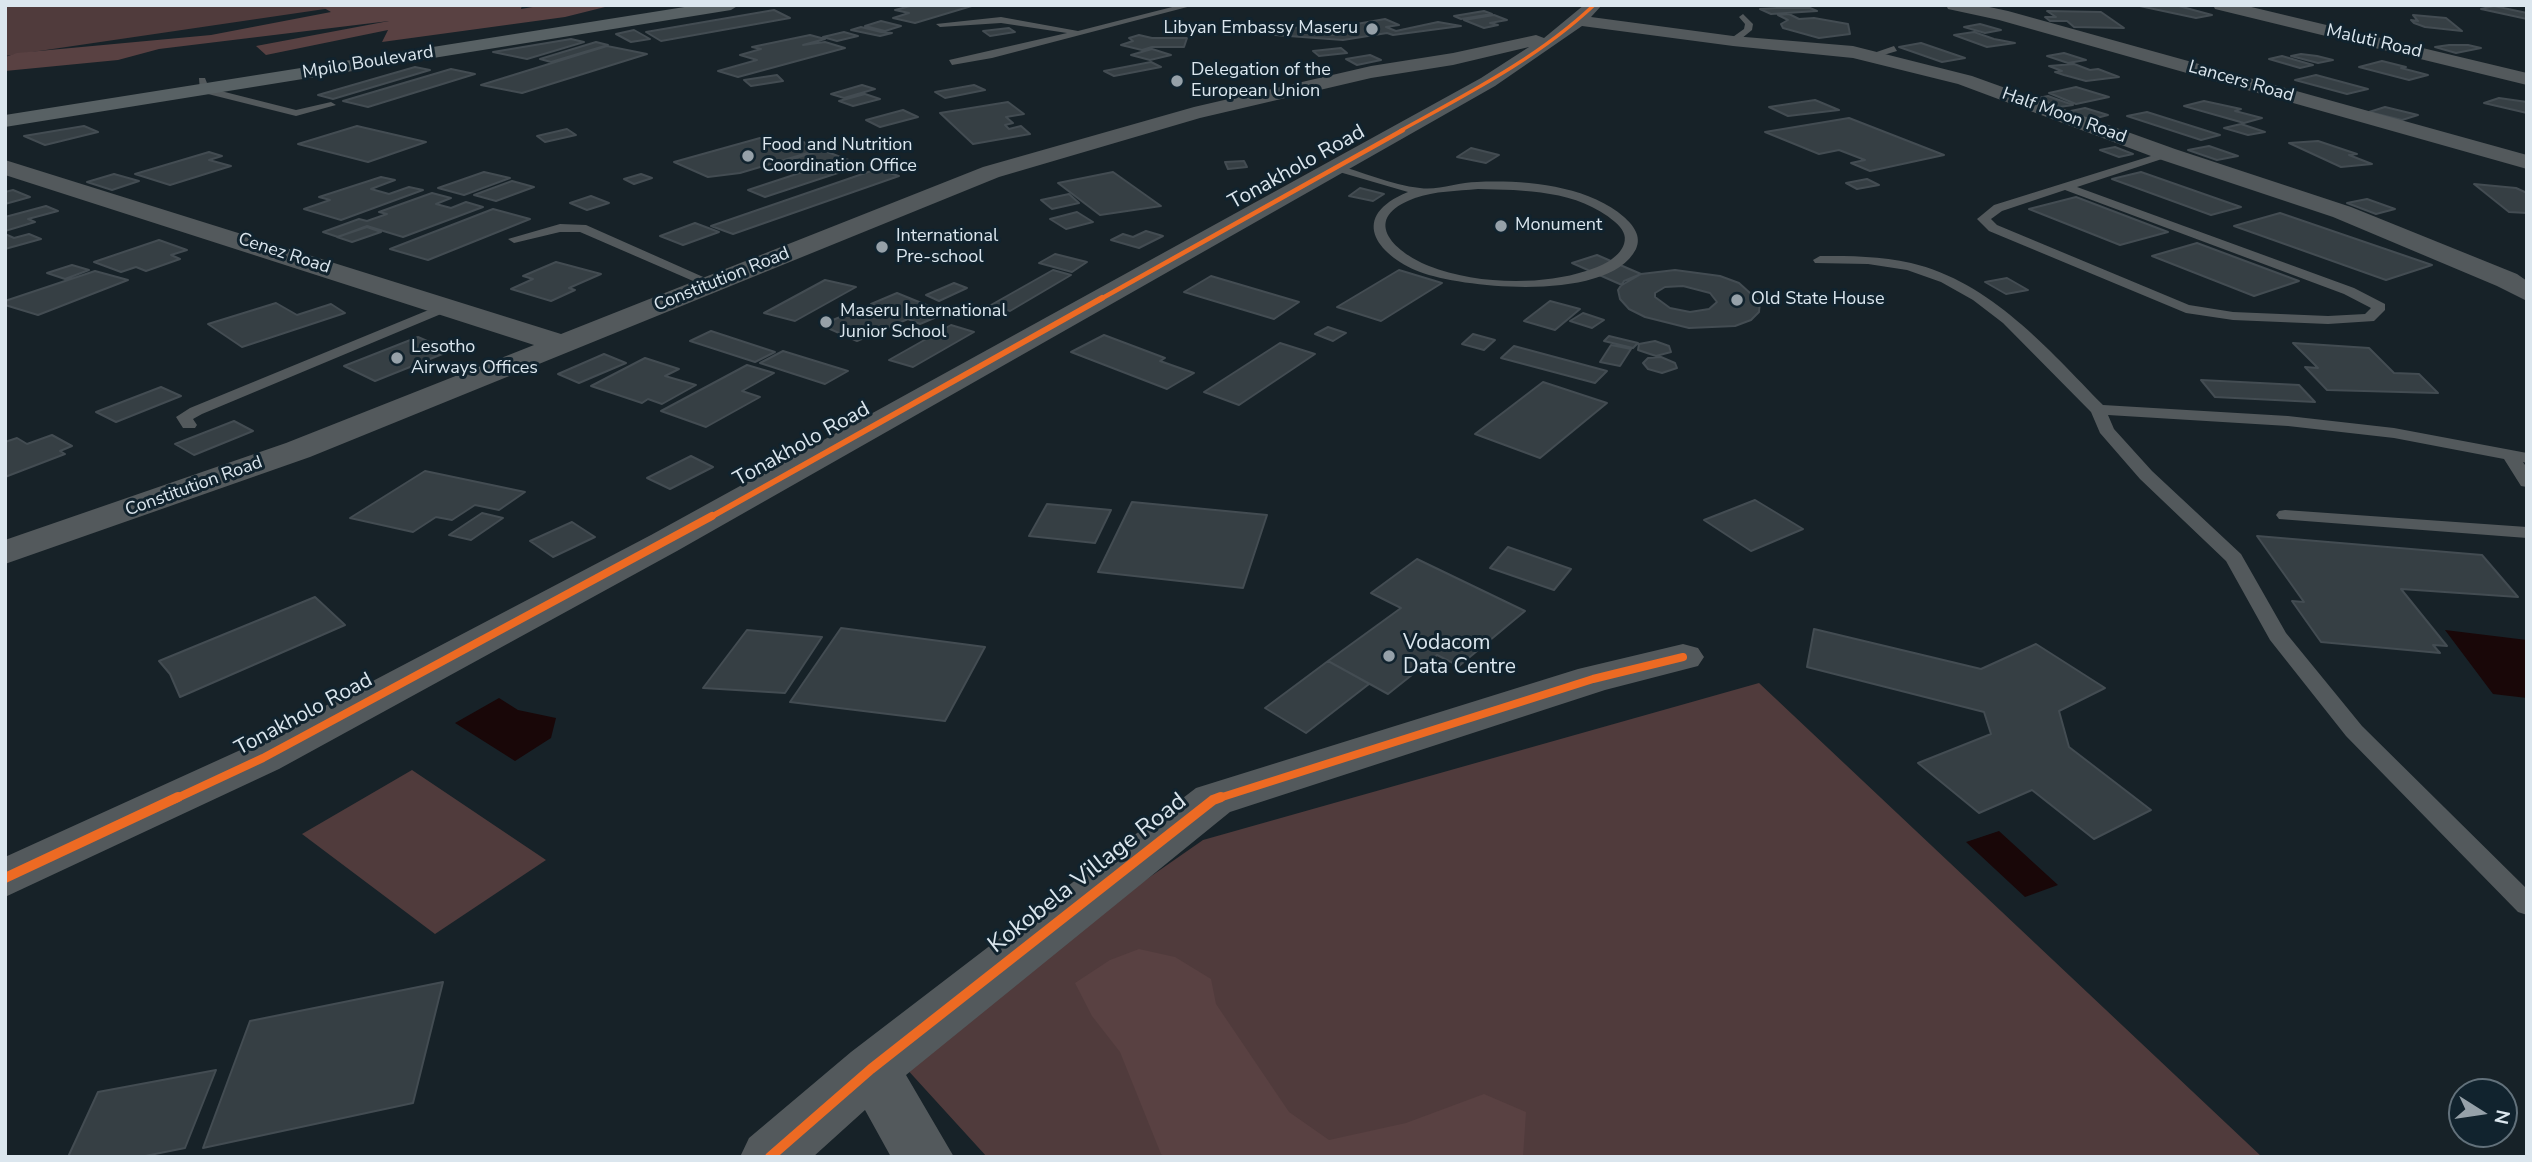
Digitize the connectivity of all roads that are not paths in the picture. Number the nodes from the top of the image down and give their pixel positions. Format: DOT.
graph roads {
  1 [pos="671,5"];
  2 [pos="731,5"];
  3 [pos="1191,5"];
  4 [pos="1954,5"];
  5 [pos="2221,5"];
  6 [pos="1743,17"];
  7 [pos="1578,20"];
  8 [pos="940,24"];
  9 [pos="1080,33"];
  10 [pos="1733,41"];
  11 [pos="1894,49"];
  12 [pos="1870,56"];
  13 [pos="1453,59"];
  14 [pos="952,62"];
  15 [pos="1514,65"];
  16 [pos="2527,79"];
  17 [pos="203,85"];
  18 [pos="331,105"];
  19 [pos="5,111"];
  20 [pos="5,121"];
  21 [pos="2167,154"];
  22 [pos="2527,162"];
  23 [pos="5,167"];
  24 [pos="1333,167"];
  25 [pos="2064,186"];
  26 [pos="1423,193"];
  27 [pos="514,239"];
  28 [pos="1820,260"];
  29 [pos="712,284"];
  30 [pos="2527,293"];
  31 [pos="448,306"];
  32 [pos="562,344"];
  33 [pos="2098,410"];
  34 [pos="189,425"];
  35 [pos="2518,456"];
  36 [pos="2527,482"];
  37 [pos="2285,516"];
  38 [pos="2527,533"];
  39 [pos="5,553"];
  40 [pos="1683,657"];
  41 [pos="5,878"];
  42 [pos="2527,905"];
  43 [pos="872,1069"];
  44 [pos="770,1157"];
  45 [pos="924,1157"];
  1 -- 17 [label="highway, Mpilo Boulevard"];
  2 -- 17 [label="highway, Mpilo Boulevard"];
  3 -- 9 [label="lane"];
  4 -- 22 [label="street, Lancers Road"];
  5 -- 16 [label="street, Maluti Road"];
  6 -- 10 [label="lane"];
  7 -- 10 [label="street, Half Moon Road"];
  7 -- 13 [label="street, Constitution Road"];
  7 -- 15 [label="street, Tonakholo Road"];
  8 -- 9 [label="lane"];
  9 -- 14 [label="lane"];
  10 -- 12 [label="street, Half Moon Road"];
  11 -- 12 [label="lane"];
  12 -- 21 [label="street, Half Moon Road"];
  13 -- 15 [label="street, Constitution Road"];
  13 -- 29 [label="street, Constitution Road"];
  15 -- 24 [label="street, Tonakholo Road"];
  17 -- 18 [label="lane"];
  17 -- 19 [label="highway, Mpilo Boulevard"];
  17 -- 20 [label="highway, Mpilo Boulevard"];
  21 -- 25 [label="lane"];
  21 -- 30 [label="street, Half Moon Road"];
  23 -- 31 [label="street, Cenez Road"];
  24 -- 26 [label="lane"];
  24 -- 41 [label="street, Tonakholo Road"];
  25 -- 25 [label="lane"];
  26 -- 26 [label="lane"];
  27 -- 29 [label="lane"];
  28 -- 33 [label="lane"];
  29 -- 32 [label="street, Constitution Road"];
  31 -- 32 [label="street, Cenez Road"];
  31 -- 34 [label="lane"];
  32 -- 39 [label="street, Constitution Road"];
  33 -- 35 [label="lane"];
  33 -- 42 [label="lane"];
  35 -- 36 [label="lane"];
  37 -- 38 [label="lane"];
  40 -- 43 [label="street, Kokobela Village Road"];
  43 -- 44 [label="street, Kokobela Village Road"];
  43 -- 45 [label="street"];
}
